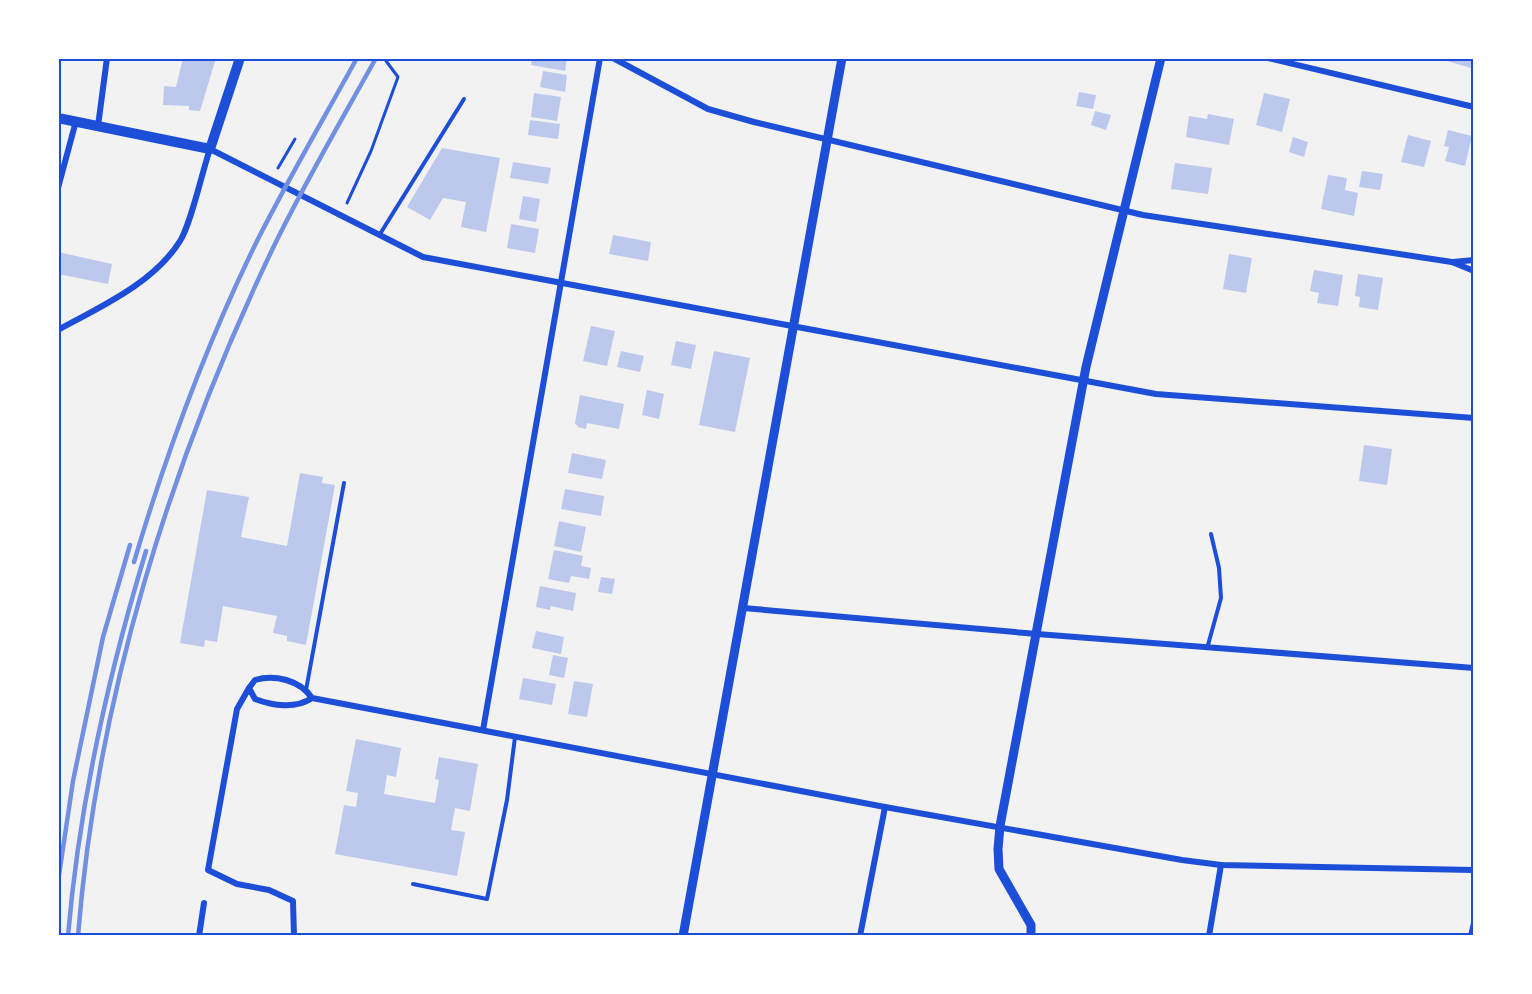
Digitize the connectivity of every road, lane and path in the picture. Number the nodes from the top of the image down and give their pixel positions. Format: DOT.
graph roads {
  1 [pos="107,58"];
  2 [pos="240,58"];
  3 [pos="600,58"];
  4 [pos="613,58"];
  5 [pos="842,58"];
  6 [pos="1161,58"];
  7 [pos="1268,58"];
  8 [pos="386,61"];
  9 [pos="464,99"];
  10 [pos="1473,107"];
  11 [pos="58,118"];
  12 [pos="76,121"];
  13 [pos="98,126"];
  14 [pos="827,138"];
  15 [pos="295,139"];
  16 [pos="210,149"];
  17 [pos="279,167"];
  18 [pos="58,188"];
  19 [pos="347,203"];
  20 [pos="1124,211"];
  21 [pos="380,235"];
  22 [pos="1473,260"];
  23 [pos="1452,262"];
  24 [pos="1473,271"];
  25 [pos="561,282"];
  26 [pos="793,326"];
  27 [pos="58,330"];
  28 [pos="1083,380"];
  29 [pos="1473,418"];
  30 [pos="344,483"];
  31 [pos="1211,534"];
  32 [pos="742,608"];
  33 [pos="1037,634"];
  34 [pos="1208,645"];
  35 [pos="1473,668"];
  36 [pos="249,688"];
  37 [pos="306,690"];
  38 [pos="312,698"];
  39 [pos="483,730"];
  40 [pos="515,736"];
  41 [pos="712,773"];
  42 [pos="885,807"];
  43 [pos="1000,826"];
  44 [pos="1221,865"];
  45 [pos="1473,870"];
  46 [pos="413,884"];
  47 [pos="204,903"];
  48 [pos="1473,923"];
  49 [pos="199,936"];
  50 [pos="294,936"];
  51 [pos="683,936"];
  52 [pos="860,936"];
  53 [pos="1031,936"];
  54 [pos="1209,936"];
  55 [pos="1471,936"];
  1 -- 13 [label="street"];
  2 -- 16 [label="main road"];
  3 -- 25 [label="street"];
  4 -- 14 [label="street"];
  5 -- 14 [label="street"];
  6 -- 20 [label="street"];
  7 -- 10 [label="street"];
  8 -- 19 [label="path"];
  9 -- 21 [label="lane"];
  11 -- 12 [label="main road"];
  12 -- 13 [label="main road"];
  12 -- 18 [label="street"];
  13 -- 16 [label="main road"];
  14 -- 20 [label="street"];
  14 -- 26 [label="street"];
  15 -- 17 [label="path"];
  16 -- 21 [label="street"];
  16 -- 27 [label="street"];
  20 -- 23 [label="street"];
  20 -- 28 [label="street"];
  21 -- 25 [label="street"];
  22 -- 23 [label="street"];
  23 -- 24 [label="street"];
  25 -- 26 [label="street"];
  25 -- 39 [label="street"];
  26 -- 28 [label="street"];
  26 -- 32 [label="street"];
  28 -- 29 [label="street"];
  28 -- 33 [label="street"];
  30 -- 37 [label="lane"];
  31 -- 34 [label="lane"];
  32 -- 33 [label="street"];
  32 -- 41 [label="street"];
  33 -- 34 [label="street"];
  33 -- 43 [label="street"];
  34 -- 35 [label="street"];
  36 -- 37 [label="street"];
  36 -- 38 [label="street"];
  36 -- 50 [label="street"];
  37 -- 38 [label="street"];
  38 -- 39 [label="street"];
  39 -- 40 [label="street"];
  40 -- 41 [label="street"];
  40 -- 46 [label="lane"];
  41 -- 42 [label="street"];
  41 -- 51 [label="street"];
  42 -- 43 [label="street"];
  42 -- 52 [label="street"];
  43 -- 44 [label="street"];
  43 -- 53 [label="street"];
  44 -- 45 [label="street"];
  44 -- 54 [label="street"];
  47 -- 49 [label="street"];
  48 -- 55 [label="street"];
}
